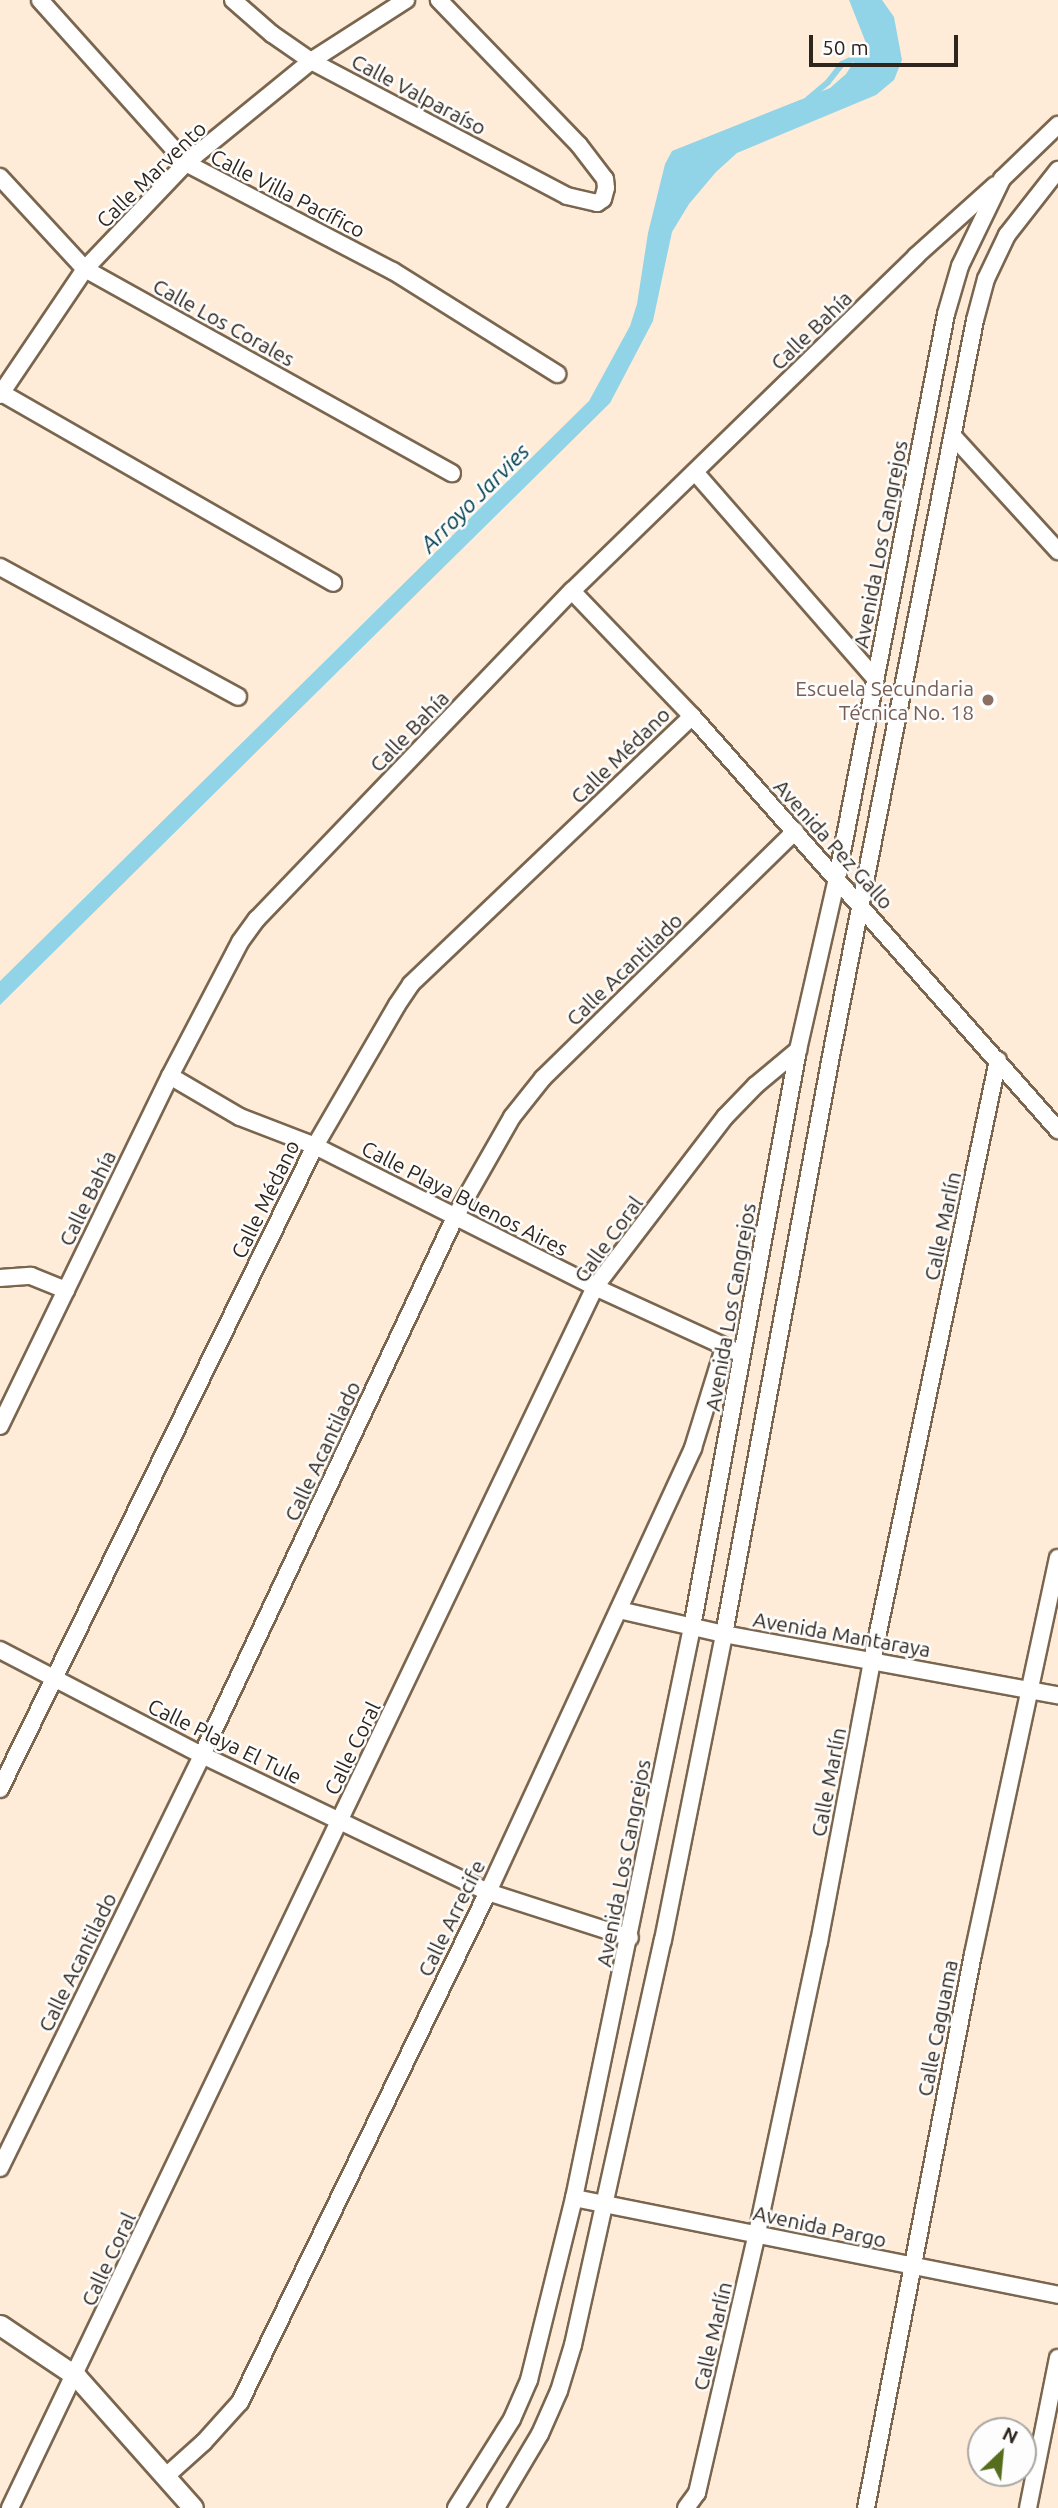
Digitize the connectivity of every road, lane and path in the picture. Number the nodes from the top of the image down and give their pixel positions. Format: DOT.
graph roads {
  1 [pos="40,0"];
  2 [pos="233,0"];
  3 [pos="406,0"];
  4 [pos="439,0"];
  5 [pos="311,61"];
  6 [pos="1058,125"];
  7 [pos="186,163"];
  8 [pos="1058,170"];
  9 [pos="0,177"];
  10 [pos="1002,179"];
  11 [pos="85,269"];
  12 [pos="557,374"];
  13 [pos="0,394"];
  14 [pos="953,436"];
  15 [pos="695,472"];
  16 [pos="452,473"];
  17 [pos="1058,551"];
  18 [pos="0,567"];
  19 [pos="334,583"];
  20 [pos="572,591"];
  21 [pos="875,678"];
  22 [pos="238,697"];
  23 [pos="692,716"];
  24 [pos="794,831"];
  25 [pos="837,878"];
  26 [pos="861,906"];
  27 [pos="798,1050"];
  28 [pos="998,1060"];
  29 [pos="170,1076"];
  30 [pos="1058,1130"];
  31 [pos="315,1146"];
  32 [pos="454,1217"];
  33 [pos="0,1278"];
  34 [pos="595,1287"];
  35 [pos="66,1290"];
  36 [pos="724,1348"];
  37 [pos="744,1354"];
  38 [pos="0,1426"];
  39 [pos="1058,1558"];
  40 [pos="618,1610"];
  41 [pos="692,1627"];
  42 [pos="724,1634"];
  43 [pos="0,1650"];
  44 [pos="872,1661"];
  45 [pos="53,1678"];
  46 [pos="1031,1690"];
  47 [pos="1058,1695"];
  48 [pos="202,1755"];
  49 [pos="0,1789"];
  50 [pos="340,1820"];
  51 [pos="488,1892"];
  52 [pos="630,1938"];
  53 [pos="0,2168"];
  54 [pos="574,2198"];
  55 [pos="604,2203"];
  56 [pos="757,2233"];
  57 [pos="911,2267"];
  58 [pos="1058,2295"];
  59 [pos="0,2325"];
  60 [pos="1058,2358"];
  61 [pos="76,2376"];
  62 [pos="165,2476"];
  63 [pos="696,2501"];
  64 [pos="10,2508"];
  65 [pos="193,2508"];
  66 [pos="456,2508"];
  67 [pos="496,2508"];
  68 [pos="686,2508"];
  69 [pos="866,2508"];
  70 [pos="1028,2508"];
  1 -- 7 [label="street, Calle Villa Pacífico"];
  2 -- 5 [label="street, Calle Valparaíso"];
  3 -- 5 [label="street, Calle Marvento"];
  4 -- 5 [label="street, Calle Valparaíso"];
  5 -- 7 [label="street, Calle Marvento"];
  6 -- 10 [label="street, Avenida Los Cangrejos"];
  7 -- 11 [label="street, Calle Marvento"];
  7 -- 12 [label="street, Calle Villa Pacífico"];
  8 -- 14 [label="street"];
  9 -- 11 [label="street, Calle Los Corales"];
  10 -- 15 [label="street, Calle Bahía"];
  10 -- 21 [label="street, Avenida Los Cangrejos"];
  11 -- 13 [label="street, Calle Marvento"];
  11 -- 16 [label="street, Calle Los Corales"];
  13 -- 19 [label="street"];
  14 -- 17 [label="street"];
  14 -- 26 [label="street"];
  15 -- 20 [label="street, Calle Bahía"];
  15 -- 21 [label="street"];
  18 -- 22 [label="street"];
  20 -- 23 [label="street, Avenida Pez Gallo"];
  20 -- 29 [label="street, Calle Bahía"];
  21 -- 25 [label="street, Avenida Los Cangrejos"];
  23 -- 24 [label="street, Avenida Pez Gallo"];
  23 -- 31 [label="street, Calle Médano"];
  24 -- 25 [label="street, Avenida Pez Gallo"];
  24 -- 32 [label="street, Calle Acantilado"];
  25 -- 26 [label="street, Avenida Pez Gallo"];
  25 -- 27 [label="street, Avenida Los Cangrejos"];
  26 -- 28 [label="street, Avenida Pez Gallo"];
  26 -- 42 [label="street"];
  27 -- 34 [label="street, Calle Coral"];
  27 -- 37 [label="street, Avenida Los Cangrejos"];
  28 -- 30 [label="street, Avenida Pez Gallo"];
  28 -- 44 [label="street, Calle Marlín"];
  29 -- 31 [label="street, Calle Playa Buenos Aires"];
  29 -- 35 [label="street, Calle Bahía"];
  31 -- 32 [label="street, Calle Playa Buenos Aires"];
  31 -- 45 [label="street, Calle Médano"];
  32 -- 34 [label="street, Calle Playa Buenos Aires"];
  32 -- 48 [label="street, Calle Acantilado"];
  33 -- 35 [label="street"];
  34 -- 36 [label="street, Calle Playa Buenos Aires"];
  34 -- 50 [label="street, Calle Coral"];
  35 -- 38 [label="street, Calle Bahía"];
  36 -- 37 [label="street, Calle Playa Buenos Aires"];
  36 -- 40 [label="street, Calle Arrecife"];
  37 -- 41 [label="street, Avenida Los Cangrejos"];
  39 -- 46 [label="street, Calle Caguama"];
  40 -- 41 [label="street, Avenida Mantaraya"];
  40 -- 51 [label="street, Calle Arrecife"];
  41 -- 42 [label="street, Avenida Mantaraya"];
  41 -- 52 [label="street, Avenida Los Cangrejos"];
  42 -- 44 [label="street, Avenida Mantaraya"];
  42 -- 55 [label="street"];
  43 -- 45 [label="street, Calle Playa El Tule"];
  44 -- 46 [label="street, Avenida Mantaraya"];
  44 -- 56 [label="street, Calle Marlín"];
  45 -- 48 [label="street, Calle Playa El Tule"];
  45 -- 49 [label="street, Calle Médano"];
  46 -- 47 [label="street, Avenida Mantaraya"];
  46 -- 57 [label="street, Calle Caguama"];
  48 -- 50 [label="street, Calle Playa El Tule"];
  48 -- 53 [label="street, Calle Acantilado"];
  50 -- 51 [label="street, Calle Playa El Tule"];
  50 -- 61 [label="street, Calle Coral"];
  51 -- 52 [label="street, Calle Playa El Tule"];
  51 -- 62 [label="street, Calle Arrecife"];
  52 -- 54 [label="street, Avenida Los Cangrejos"];
  54 -- 55 [label="street, Avenida Pargo"];
  54 -- 66 [label="street, Avenida Los Cangrejos"];
  55 -- 56 [label="street, Avenida Pargo"];
  55 -- 67 [label="street"];
  56 -- 57 [label="street, Avenida Pargo"];
  56 -- 63 [label="street, Calle Marlín"];
  57 -- 58 [label="street, Avenida Pargo"];
  57 -- 69 [label="street, Calle Caguama"];
  59 -- 61 [label="street"];
  60 -- 70 [label="street"];
  61 -- 62 [label="street"];
  61 -- 64 [label="street, Calle Coral"];
  62 -- 65 [label="street"];
  63 -- 68 [label="street, Calle Marlín"];
}
